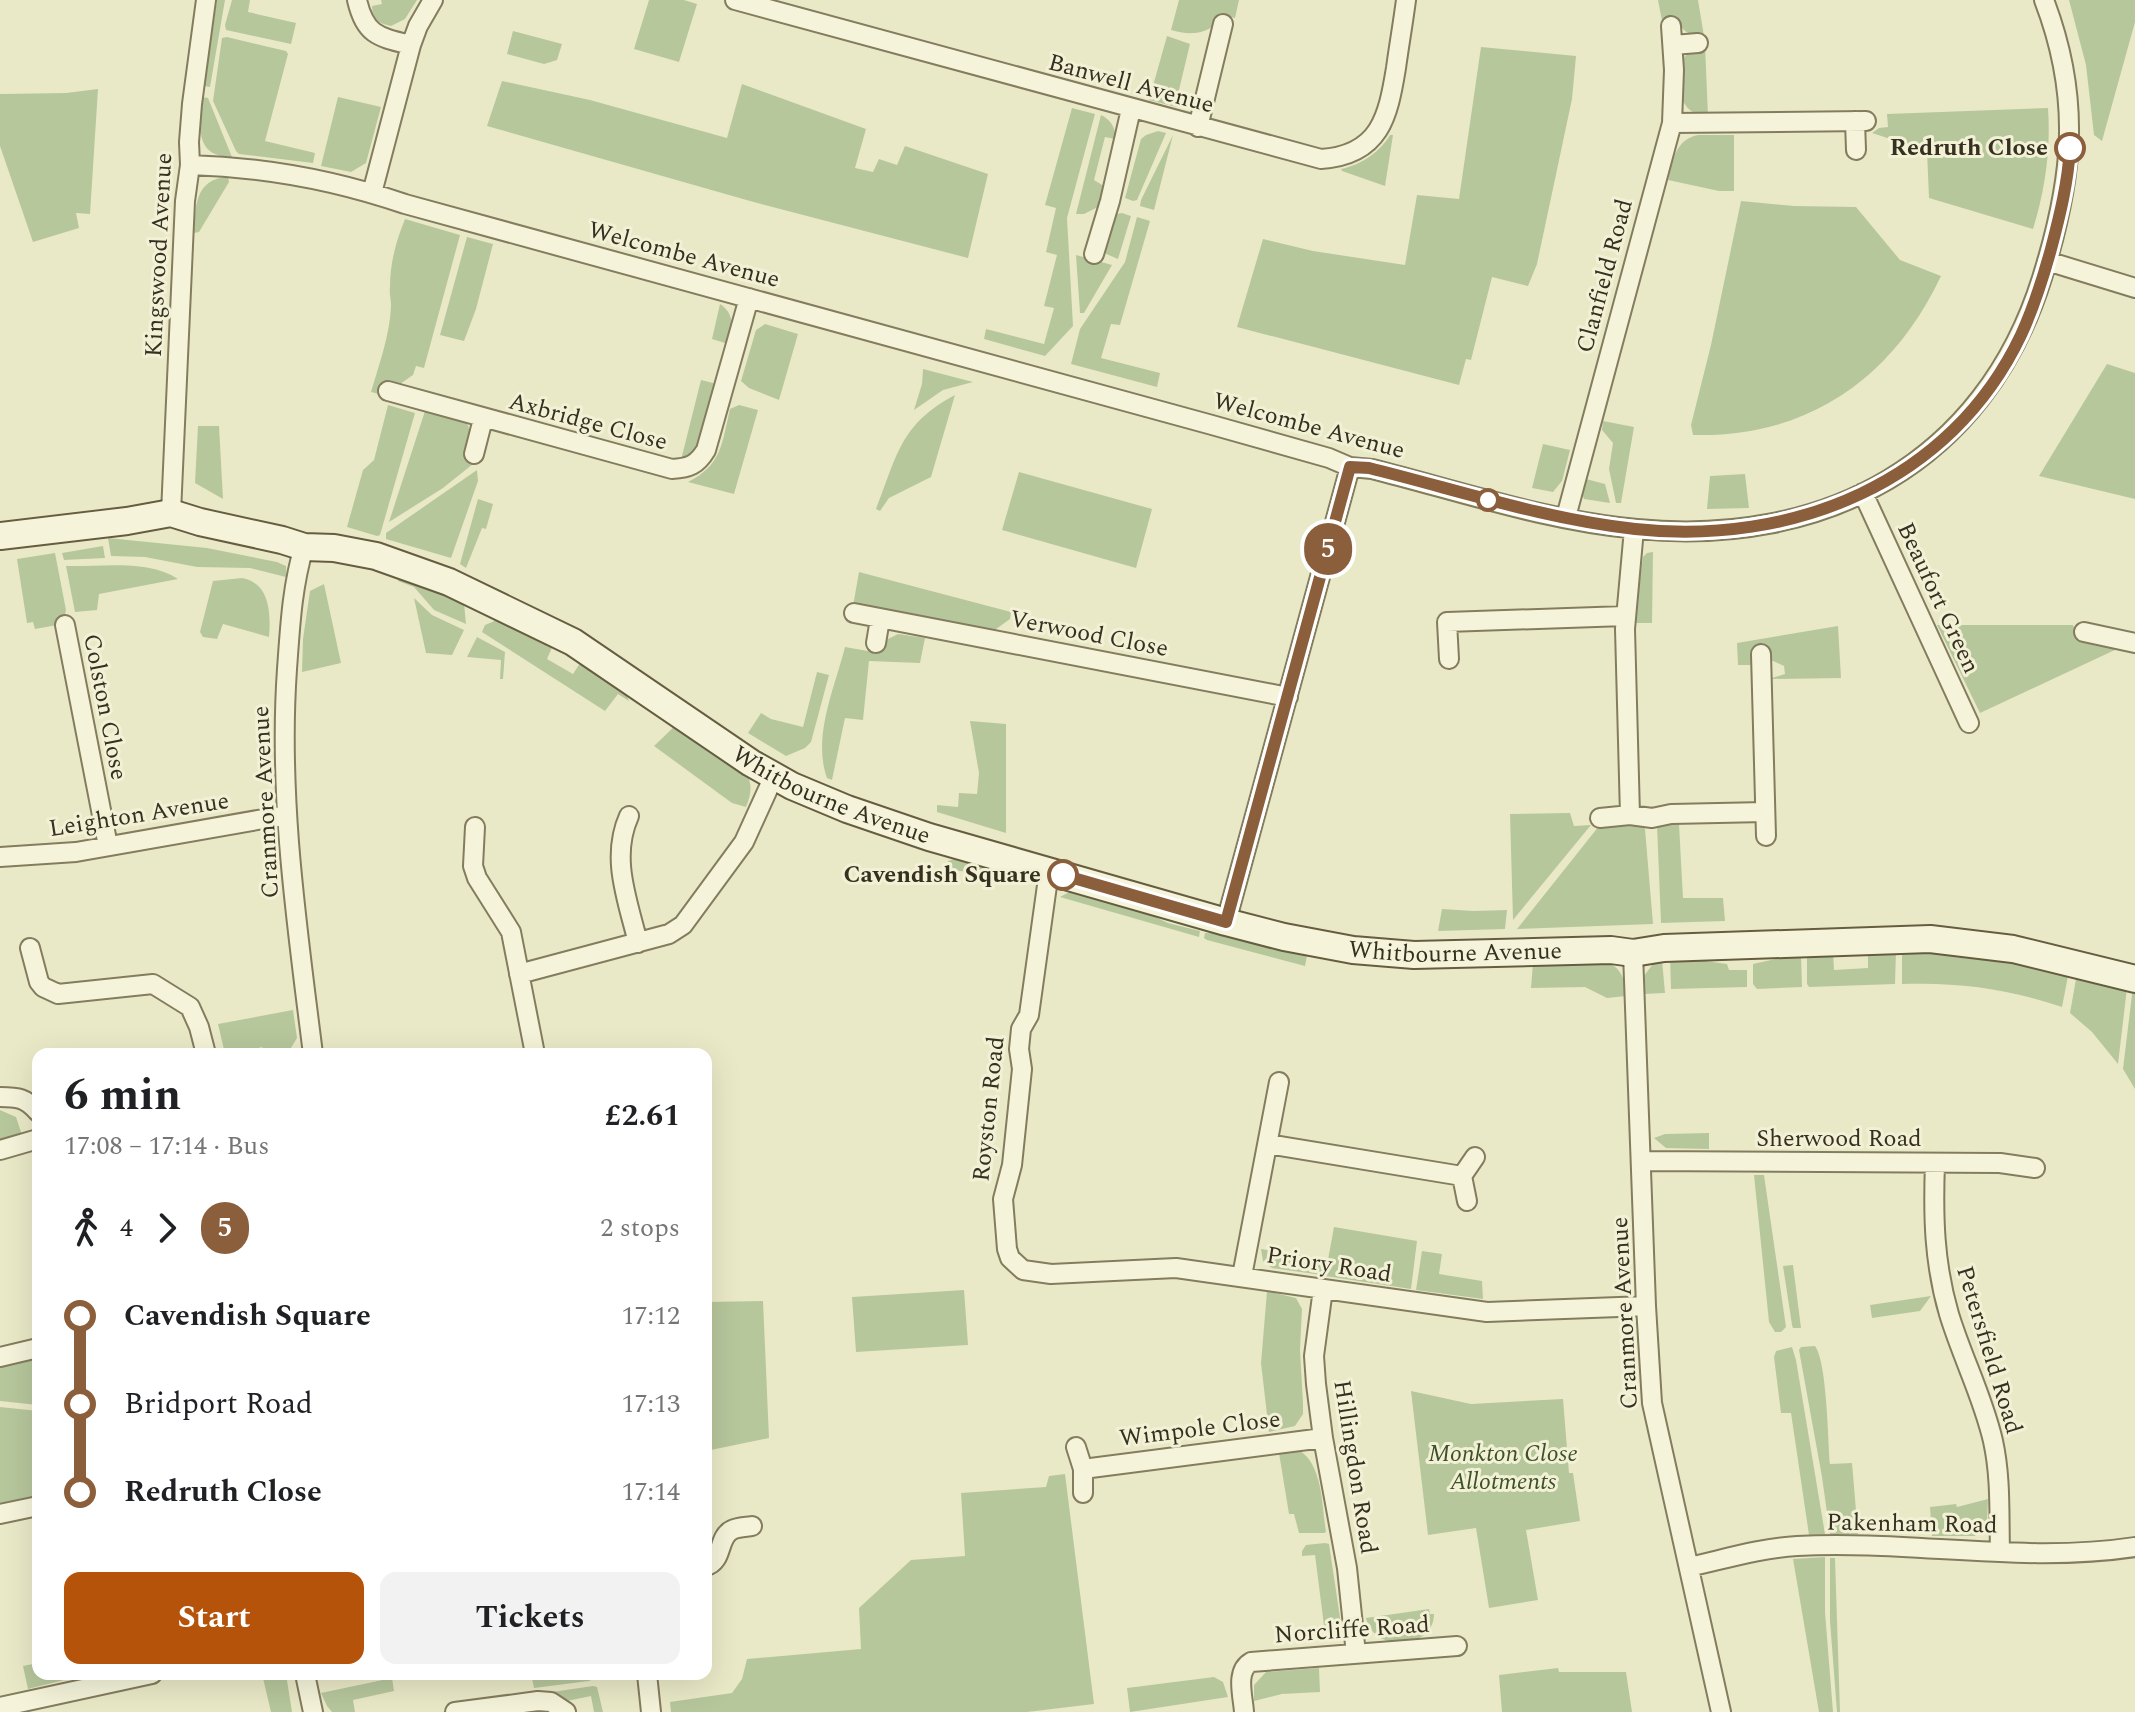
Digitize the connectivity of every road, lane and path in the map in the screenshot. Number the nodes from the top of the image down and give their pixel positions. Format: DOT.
graph roads {
  1 [pos="206,0"];
  2 [pos="357,0"];
  3 [pos="433,0"];
  4 [pos="735,0"];
  5 [pos="1406,0"];
  6 [pos="2044,0"];
  7 [pos="1223,24"];
  8 [pos="1698,43"];
  9 [pos="411,45"];
  10 [pos="1131,109"];
  11 [pos="1672,123"];
  12 [pos="1198,127"];
  13 [pos="1856,150"];
  14 [pos="190,165"];
  15 [pos="372,193"];
  16 [pos="1094,254"];
  17 [pos="2047,261"];
  18 [pos="2135,288"];
  19 [pos="749,298"];
  20 [pos="388,391"];
  21 [pos="483,419"];
  22 [pos="474,454"];
  23 [pos="1350,467"];
  24 [pos="1863,493"];
  25 [pos="171,513"];
  26 [pos="1566,517"];
  27 [pos="1634,529"];
  28 [pos="0,536"];
  29 [pos="304,547"];
  30 [pos="854,613"];
  31 [pos="1625,616"];
  32 [pos="880,619"];
  33 [pos="65,625"];
  34 [pos="2084,632"];
  35 [pos="876,643"];
  36 [pos="2135,643"];
  37 [pos="1449,659"];
  38 [pos="1782,670"];
  39 [pos="1288,697"];
  40 [pos="1969,723"];
  41 [pos="774,776"];
  42 [pos="1765,812"];
  43 [pos="286,815"];
  44 [pos="1630,815"];
  45 [pos="629,816"];
  46 [pos="1600,818"];
  47 [pos="475,827"];
  48 [pos="1766,836"];
  49 [pos="108,846"];
  50 [pos="0,857"];
  51 [pos="1049,871"];
  52 [pos="1226,922"];
  53 [pos="638,943"];
  54 [pos="30,948"];
  55 [pos="1633,953"];
  56 [pos="519,974"];
  57 [pos="2135,979"];
  58 [pos="204,1048"];
  59 [pos="312,1048"];
  60 [pos="534,1048"];
  61 [pos="1279,1082"];
  62 [pos="0,1097"];
  63 [pos="32,1105"];
  64 [pos="32,1141"];
  65 [pos="1268,1144"];
  66 [pos="0,1150"];
  67 [pos="1475,1157"];
  68 [pos="1641,1161"];
  69 [pos="1935,1163"];
  70 [pos="2035,1168"];
  71 [pos="1462,1176"];
  72 [pos="1467,1201"];
  73 [pos="1010,1258"];
  74 [pos="1242,1276"];
  75 [pos="1323,1289"];
  76 [pos="1646,1306"];
  77 [pos="32,1349"];
  78 [pos="0,1357"];
  79 [pos="1323,1438"];
  80 [pos="1076,1447"];
  81 [pos="1083,1469"];
  82 [pos="1083,1493"];
  83 [pos="32,1507"];
  84 [pos="0,1514"];
  85 [pos="752,1526"];
  86 [pos="2135,1547"];
  87 [pos="2000,1551"];
  88 [pos="712,1565"];
  89 [pos="1689,1567"];
  90 [pos="1457,1646"];
  91 [pos="1356,1654"];
  92 [pos="105,1680"];
  93 [pos="306,1680"];
  94 [pos="648,1680"];
  95 [pos="0,1707"];
  96 [pos="313,1712"];
  97 [pos="455,1712"];
  98 [pos="566,1712"];
  99 [pos="651,1712"];
  100 [pos="1244,1712"];
  101 [pos="1721,1712"];
  1 -- 14 [label="street, Kingswood Avenue"];
  2 -- 9 [label="street"];
  3 -- 9 [label="street"];
  4 -- 10 [label="street, Banwell Avenue"];
  5 -- 12 [label="street, Banwell Avenue"];
  6 -- 17 [label="street, Welcombe Avenue"];
  7 -- 12 [label="street"];
  8 -- 11 [label="street, Clanfield Road"];
  9 -- 15 [label="street"];
  10 -- 12 [label="street, Banwell Avenue"];
  10 -- 16 [label="street"];
  11 -- 13 [label="street"];
  11 -- 26 [label="street, Clanfield Road"];
  14 -- 15 [label="street, Welcombe Avenue"];
  14 -- 25 [label="street, Kingswood Avenue"];
  15 -- 19 [label="street, Welcombe Avenue"];
  17 -- 18 [label="street"];
  17 -- 24 [label="street, Welcombe Avenue"];
  19 -- 21 [label="street, Axbridge Close"];
  19 -- 23 [label="street, Welcombe Avenue"];
  20 -- 21 [label="street, Axbridge Close"];
  21 -- 22 [label="street, Axbridge Close"];
  23 -- 26 [label="street, Welcombe Avenue"];
  23 -- 39 [label="street"];
  24 -- 27 [label="street, Welcombe Avenue"];
  24 -- 40 [label="street, Beaufort Green"];
  25 -- 28 [label="street, Whitbourne Avenue"];
  25 -- 29 [label="street, Whitbourne Avenue"];
  26 -- 27 [label="street, Welcombe Avenue"];
  27 -- 31 [label="street"];
  29 -- 41 [label="street, Whitbourne Avenue"];
  29 -- 43 [label="street, Cranmore Avenue"];
  30 -- 32 [label="street, Verwood Close"];
  31 -- 37 [label="street"];
  31 -- 44 [label="street"];
  32 -- 35 [label="street"];
  32 -- 39 [label="street, Verwood Close"];
  33 -- 49 [label="street, Colston Close"];
  34 -- 36 [label="street"];
  38 -- 42 [label="street"];
  39 -- 52 [label="street"];
  41 -- 51 [label="street, Whitbourne Avenue"];
  41 -- 53 [label="street"];
  42 -- 44 [label="street"];
  42 -- 48 [label="street"];
  43 -- 49 [label="street, Leighton Avenue"];
  43 -- 59 [label="street, Cranmore Avenue"];
  44 -- 46 [label="street"];
  45 -- 53 [label="street"];
  47 -- 56 [label="street"];
  49 -- 50 [label="street, Leighton Avenue"];
  51 -- 52 [label="street, Whitbourne Avenue"];
  51 -- 73 [label="street, Royston Road"];
  52 -- 55 [label="street, Whitbourne Avenue"];
  53 -- 56 [label="street"];
  54 -- 58 [label="street"];
  55 -- 57 [label="street, Whitbourne Avenue"];
  55 -- 68 [label="street, Cranmore Avenue"];
  56 -- 60 [label="street"];
  61 -- 65 [label="street"];
  62 -- 63 [label="street"];
  64 -- 66 [label="street"];
  65 -- 71 [label="street"];
  65 -- 74 [label="street"];
  67 -- 71 [label="street"];
  68 -- 69 [label="street, Sherwood Road"];
  68 -- 76 [label="street, Cranmore Avenue"];
  69 -- 70 [label="street, Sherwood Road"];
  69 -- 87 [label="street, Petersfield Road"];
  71 -- 72 [label="street"];
  73 -- 74 [label="street, Priory Road"];
  74 -- 75 [label="street, Priory Road"];
  75 -- 76 [label="street, Priory Road"];
  75 -- 79 [label="street, Hillingdon Road"];
  76 -- 89 [label="street, Cranmore Avenue"];
  77 -- 78 [label="street"];
  79 -- 81 [label="street, Wimpole Close"];
  79 -- 91 [label="street, Hillingdon Road"];
  80 -- 81 [label="street"];
  81 -- 82 [label="street"];
  83 -- 84 [label="street"];
  85 -- 88 [label="street"];
  86 -- 87 [label="street, Pakenham Road"];
  87 -- 89 [label="street, Pakenham Road"];
  89 -- 101 [label="street, Cranmore Avenue"];
  90 -- 91 [label="street, Norcliffe Road"];
  91 -- 100 [label="street, Norcliffe Road"];
  92 -- 95 [label="street"];
  93 -- 96 [label="street"];
  94 -- 99 [label="street"];
  97 -- 98 [label="street"];
}
